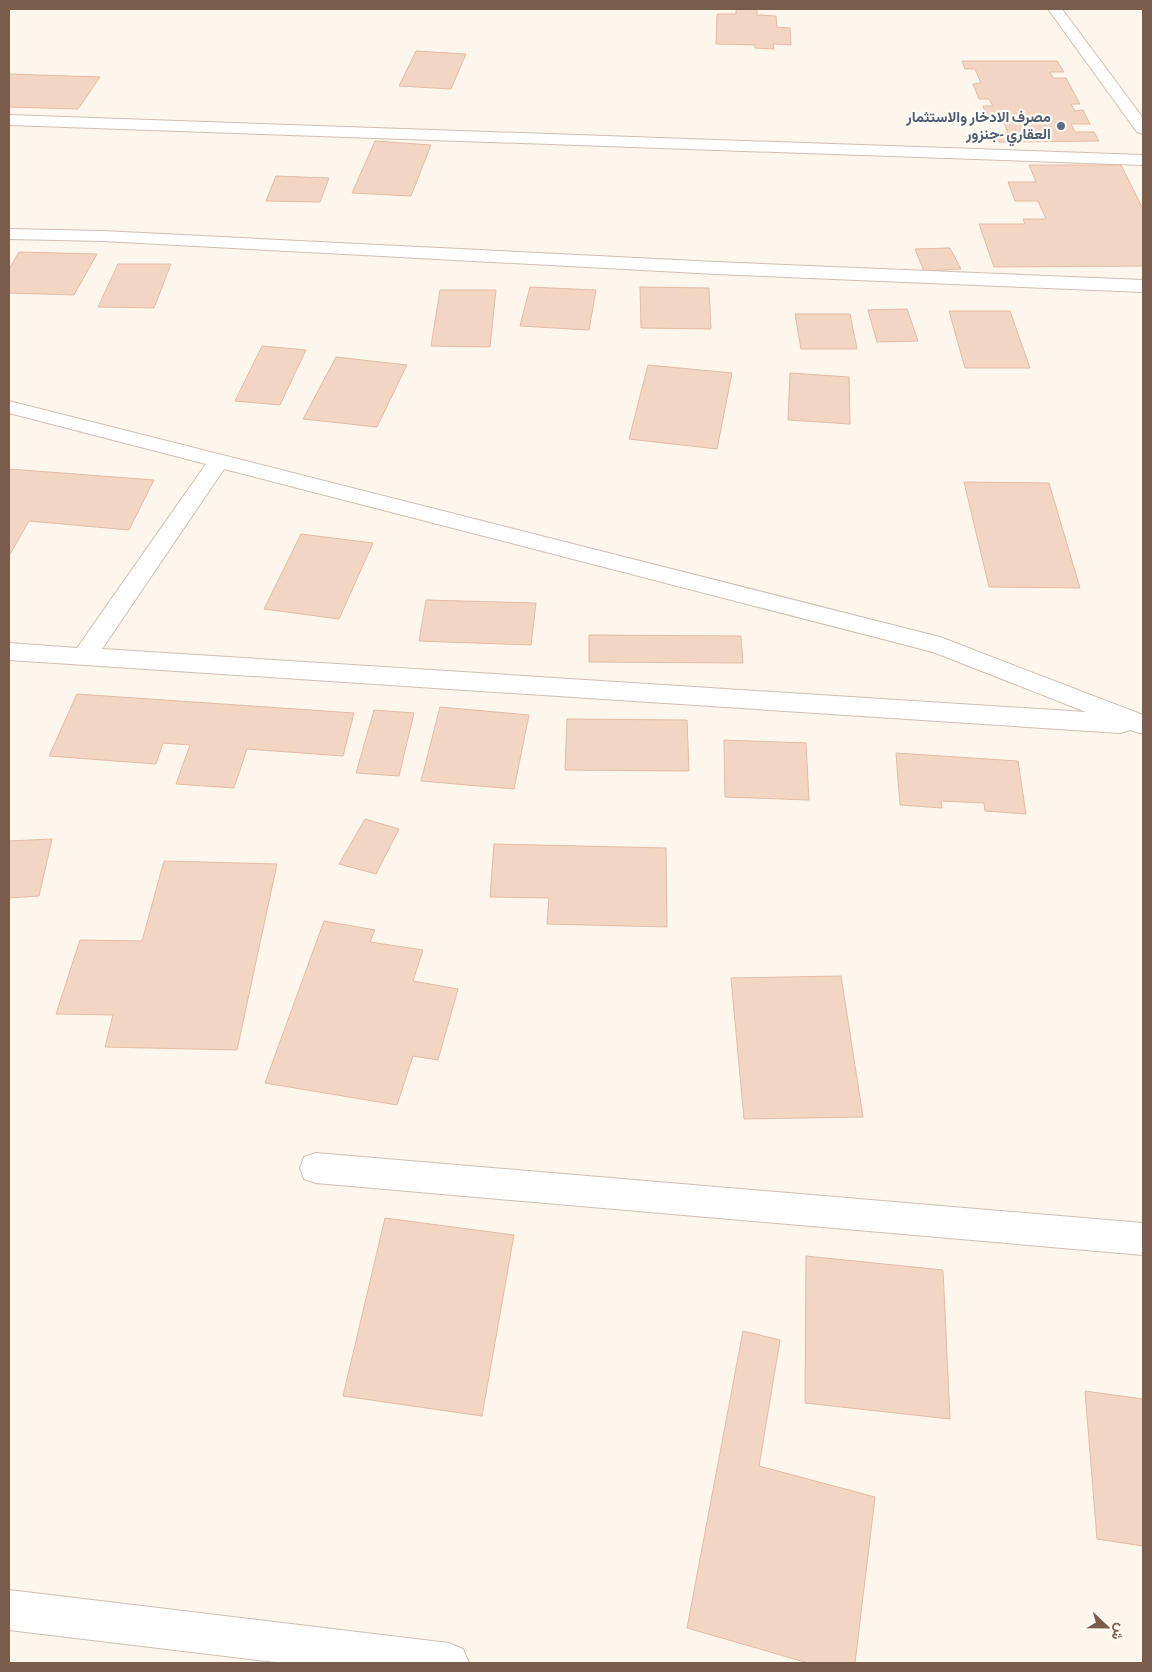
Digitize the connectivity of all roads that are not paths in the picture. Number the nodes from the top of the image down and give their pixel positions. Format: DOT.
graph roads {
  1 [pos="1055,9"];
  2 [pos="9,120"];
  3 [pos="1143,129"];
  4 [pos="1143,160"];
  5 [pos="9,234"];
  6 [pos="1143,286"];
  7 [pos="9,408"];
  8 [pos="218,461"];
  9 [pos="9,652"];
  10 [pos="84,657"];
  11 [pos="1143,726"];
  12 [pos="316,1168"];
  13 [pos="1143,1239"];
  14 [pos="9,1610"];
  15 [pos="285,1654"];
  16 [pos="449,1663"];
  1 -- 3 [label="street"];
  2 -- 4 [label="street"];
  5 -- 6 [label="street"];
  7 -- 8 [label="street"];
  8 -- 10 [label="street"];
  8 -- 11 [label="street"];
  9 -- 10 [label="street"];
  10 -- 11 [label="street"];
  12 -- 13 [label="street"];
  14 -- 15 [label="street"];
  15 -- 16 [label="street"];
}
